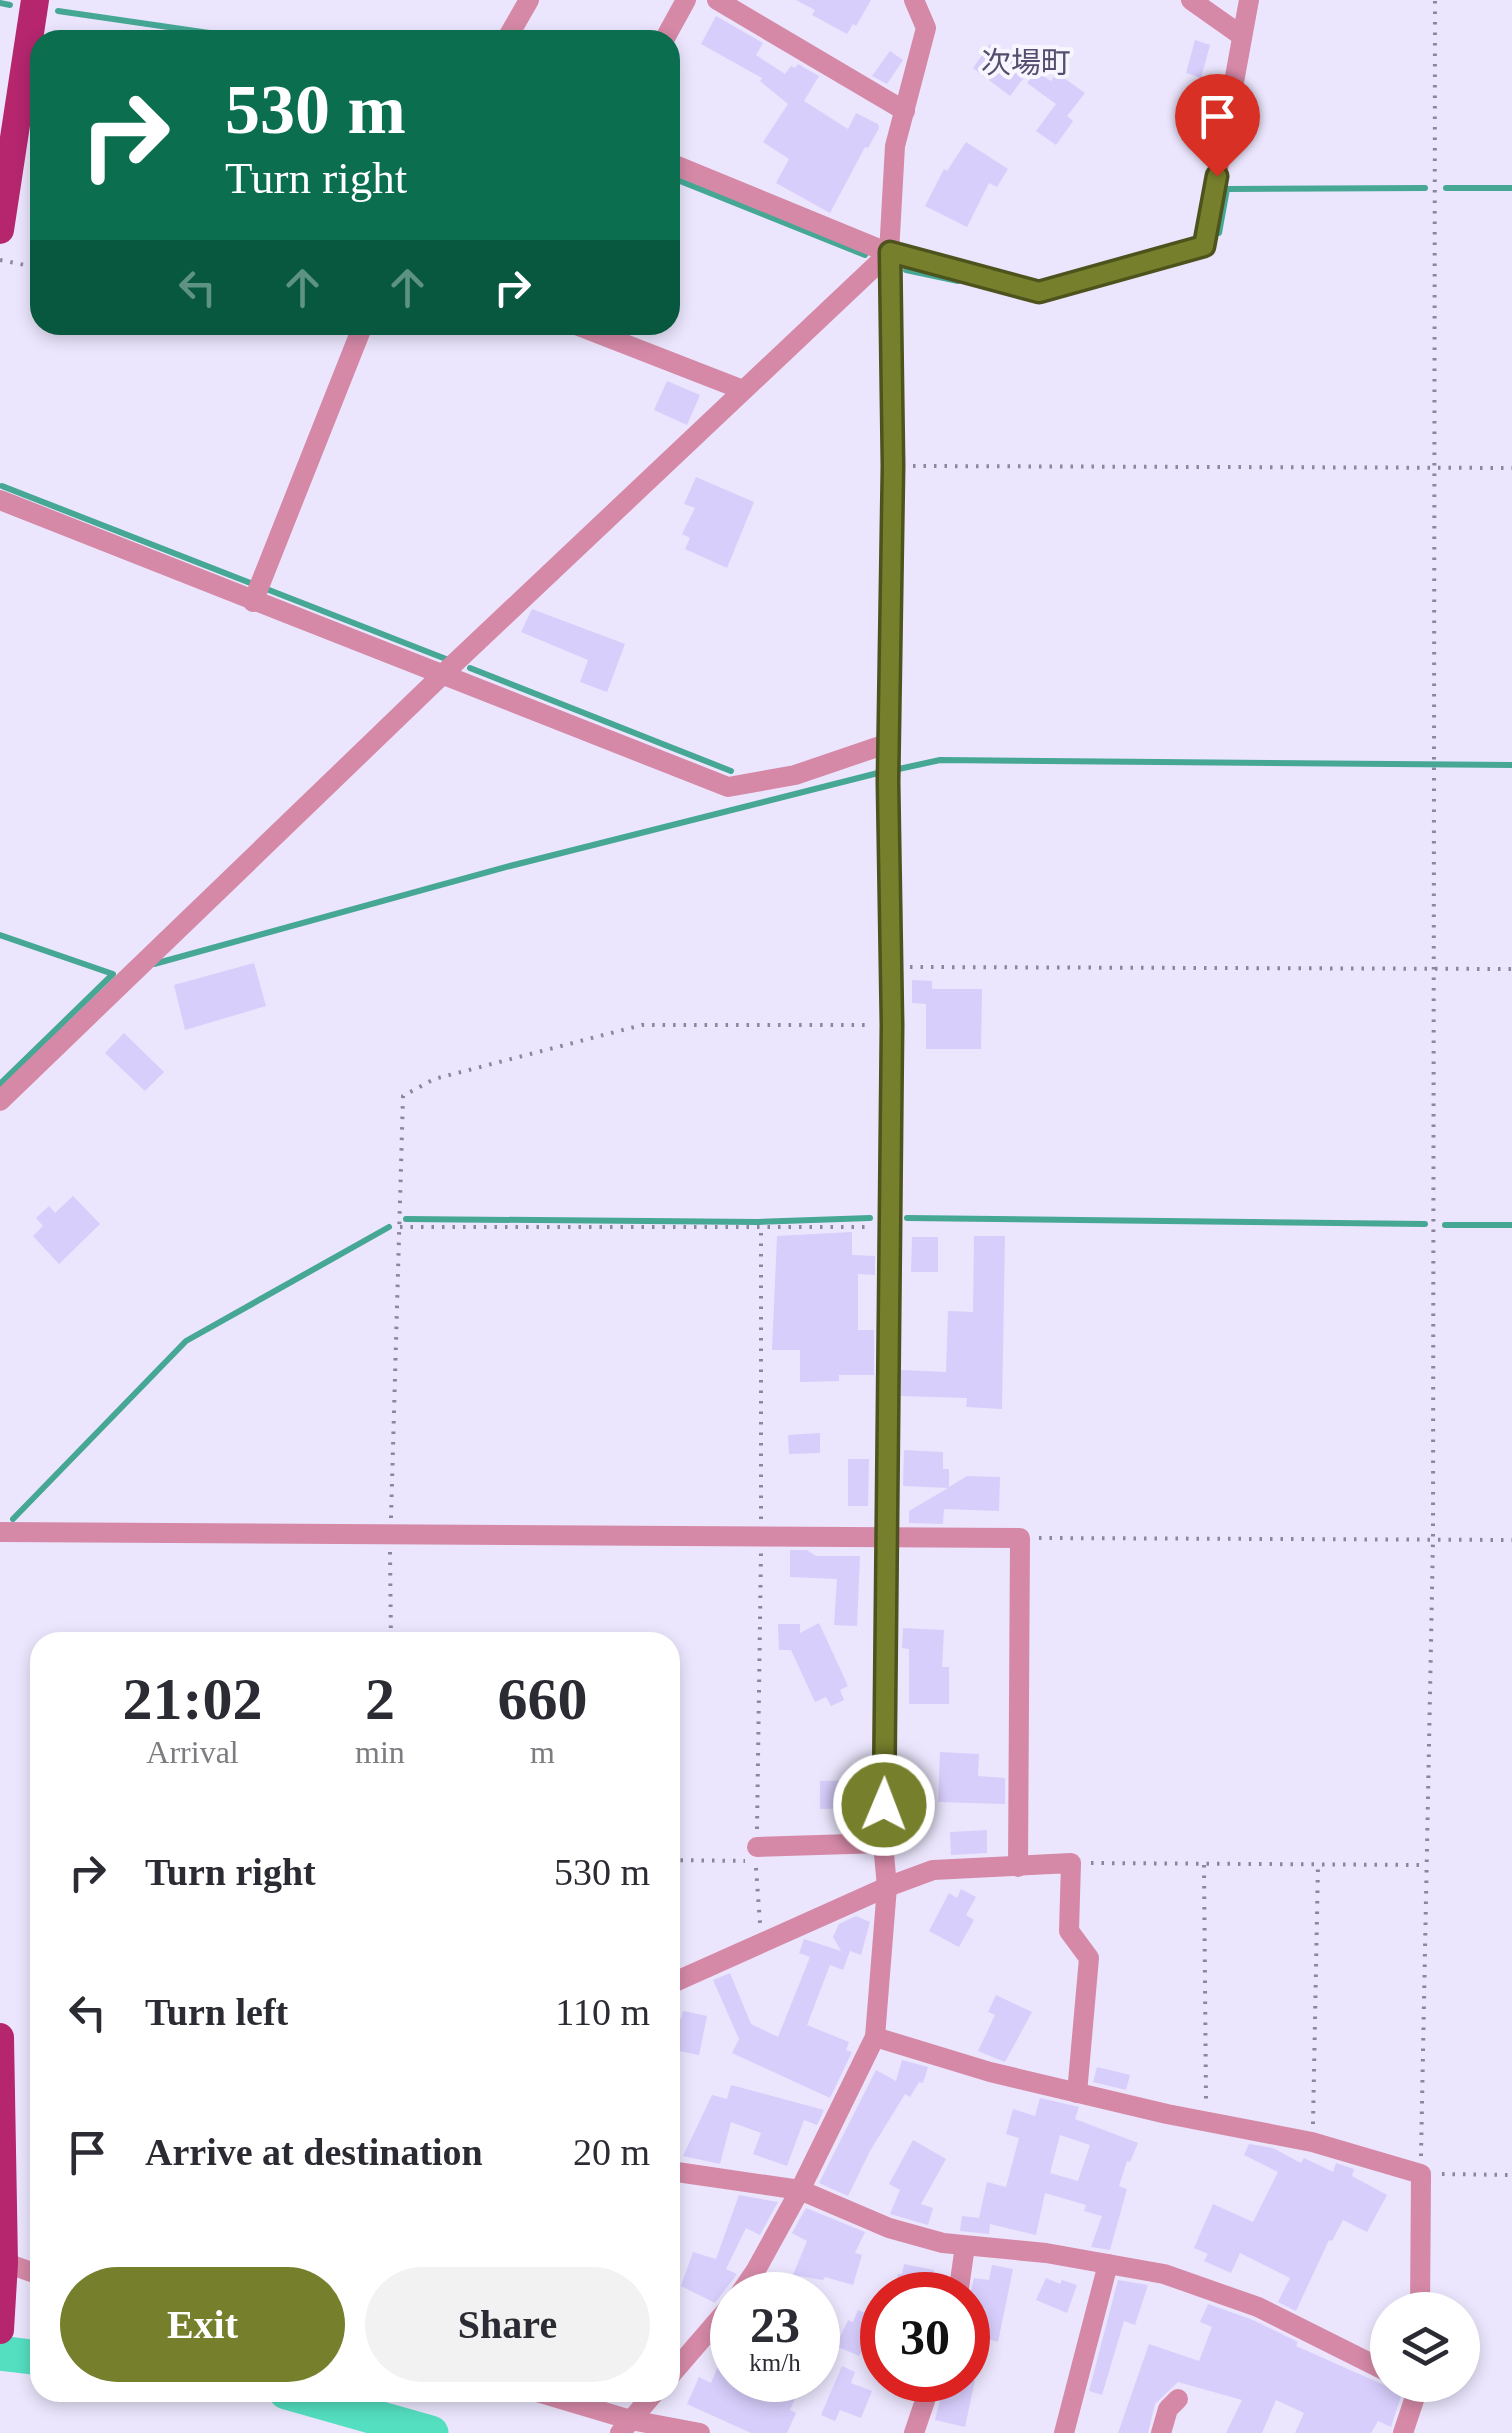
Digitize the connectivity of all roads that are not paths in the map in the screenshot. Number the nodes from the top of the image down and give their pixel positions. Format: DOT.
graph roads {
  1 [pos="35,0"];
  2 [pos="529,0"];
  3 [pos="686,0"];
  4 [pos="717,0"];
  5 [pos="914,0"];
  6 [pos="1191,0"];
  7 [pos="1249,0"];
  8 [pos="30,30"];
  9 [pos="512,30"];
  10 [pos="670,30"];
  11 [pos="30,33"];
  12 [pos="1242,36"];
  13 [pos="904,112"];
  14 [pos="680,167"];
  15 [pos="0,230"];
  16 [pos="890,252"];
  17 [pos="358,335"];
  18 [pos="602,335"];
  19 [pos="744,390"];
  20 [pos="0,500"];
  21 [pos="253,602"];
  22 [pos="442,676"];
  23 [pos="889,750"];
  24 [pos="0,1101"];
  25 [pos="0,1532"];
  26 [pos="886,1537"];
  27 [pos="884,1843"];
  28 [pos="757,1847"];
  29 [pos="1018,1867"];
  30 [pos="887,1886"];
  31 [pos="680,1979"];
  32 [pos="874,2036"];
  33 [pos="0,2037"];
  34 [pos="1077,2092"];
  35 [pos="680,2172"];
  36 [pos="800,2190"];
  37 [pos="965,2246"];
  38 [pos="2,2262"];
  39 [pos="1108,2264"];
  40 [pos="30,2272"];
  41 [pos="755,2272"];
  42 [pos="961,2272"];
  43 [pos="1420,2292"];
  44 [pos="2,2319"];
  45 [pos="710,2330"];
  46 [pos="1370,2363"];
  47 [pos="680,2364"];
  48 [pos="1178,2400"];
  49 [pos="563,2402"];
  50 [pos="646,2402"];
  51 [pos="925,2402"];
  52 [pos="1412,2402"];
  53 [pos="626,2426"];
  54 [pos="700,2433"];
  55 [pos="914,2433"];
  56 [pos="1064,2433"];
  57 [pos="1161,2433"];
  58 [pos="1403,2433"];
  1 -- 8 [label="main road"];
  2 -- 9 [label="street"];
  3 -- 10 [label="street"];
  4 -- 13 [label="street"];
  5 -- 13 [label="street"];
  6 -- 12 [label="street"];
  7 -- 12 [label="street"];
  11 -- 15 [label="main road"];
  12 -- 16 [label="street"];
  13 -- 16 [label="street"];
  14 -- 16 [label="street"];
  16 -- 19 [label="street"];
  16 -- 23 [label="street"];
  17 -- 21 [label="street"];
  18 -- 19 [label="street"];
  19 -- 22 [label="street"];
  20 -- 21 [label="street"];
  21 -- 22 [label="street"];
  22 -- 23 [label="street"];
  22 -- 24 [label="street"];
  23 -- 26 [label="street"];
  25 -- 26 [label="street"];
  26 -- 27 [label="street"];
  26 -- 29 [label="street"];
  27 -- 28 [label="street"];
  27 -- 30 [label="street"];
  29 -- 30 [label="street"];
  29 -- 34 [label="street"];
  30 -- 31 [label="street"];
  30 -- 32 [label="street"];
  32 -- 34 [label="street"];
  32 -- 36 [label="street"];
  33 -- 38 [label="main road"];
  34 -- 43 [label="street"];
  35 -- 36 [label="street"];
  36 -- 37 [label="street"];
  36 -- 41 [label="street"];
  37 -- 39 [label="street"];
  37 -- 42 [label="street"];
  38 -- 40 [label="street"];
  38 -- 44 [label="main road"];
  39 -- 46 [label="street"];
  39 -- 56 [label="street"];
  45 -- 47 [label="street"];
  48 -- 57 [label="street"];
  49 -- 53 [label="street"];
  50 -- 53 [label="street"];
  51 -- 55 [label="street"];
  52 -- 58 [label="street"];
  53 -- 54 [label="street"];
}
